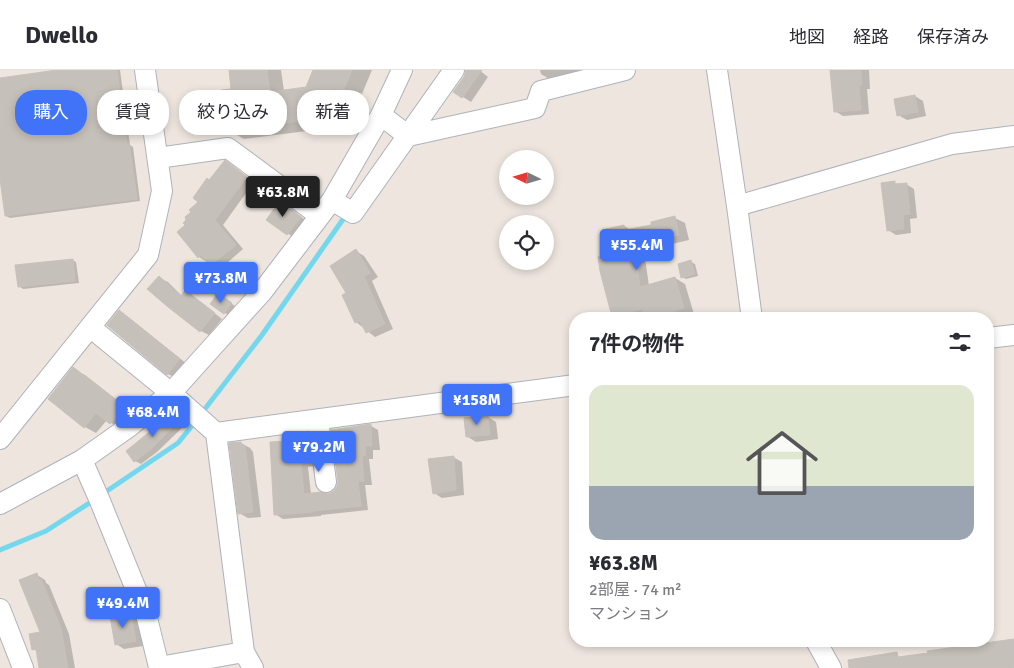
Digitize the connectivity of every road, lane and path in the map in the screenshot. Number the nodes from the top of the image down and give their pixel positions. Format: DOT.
graph roads {
  1 [pos="145,70"];
  2 [pos="402,70"];
  3 [pos="454,70"];
  4 [pos="625,70"];
  5 [pos="717,70"];
  6 [pos="381,115"];
  7 [pos="408,136"];
  8 [pos="1014,136"];
  9 [pos="158,158"];
  10 [pos="332,200"];
  11 [pos="738,206"];
  12 [pos="320,216"];
  13 [pos="751,312"];
  14 [pos="90,327"];
  15 [pos="1014,335"];
  16 [pos="994,337"];
  17 [pos="569,386"];
  18 [pos="171,393"];
  19 [pos="318,420"];
  20 [pos="216,433"];
  21 [pos="0,439"];
  22 [pos="82,460"];
  23 [pos="326,482"];
  24 [pos="0,504"];
  25 [pos="0,609"];
  26 [pos="819,647"];
  27 [pos="249,660"];
  28 [pos="23,668"];
  29 [pos="156,668"];
  30 [pos="831,668"];
  1 -- 9 [label="street"];
  2 -- 6 [label="street"];
  3 -- 7 [label="street"];
  4 -- 7 [label="street"];
  5 -- 11 [label="street"];
  6 -- 7 [label="street"];
  6 -- 10 [label="street"];
  7 -- 10 [label="street"];
  8 -- 11 [label="street"];
  9 -- 12 [label="street"];
  9 -- 14 [label="street"];
  10 -- 12 [label="street"];
  11 -- 13 [label="street"];
  12 -- 18 [label="street"];
  14 -- 18 [label="street"];
  14 -- 21 [label="street"];
  15 -- 16 [label="street"];
  17 -- 19 [label="street"];
  18 -- 20 [label="street"];
  18 -- 22 [label="street"];
  19 -- 20 [label="street"];
  19 -- 23 [label="street"];
  20 -- 27 [label="street"];
  22 -- 24 [label="street"];
  22 -- 29 [label="street"];
  25 -- 28 [label="street"];
  26 -- 30 [label="street"];
  27 -- 29 [label="street"];
}
